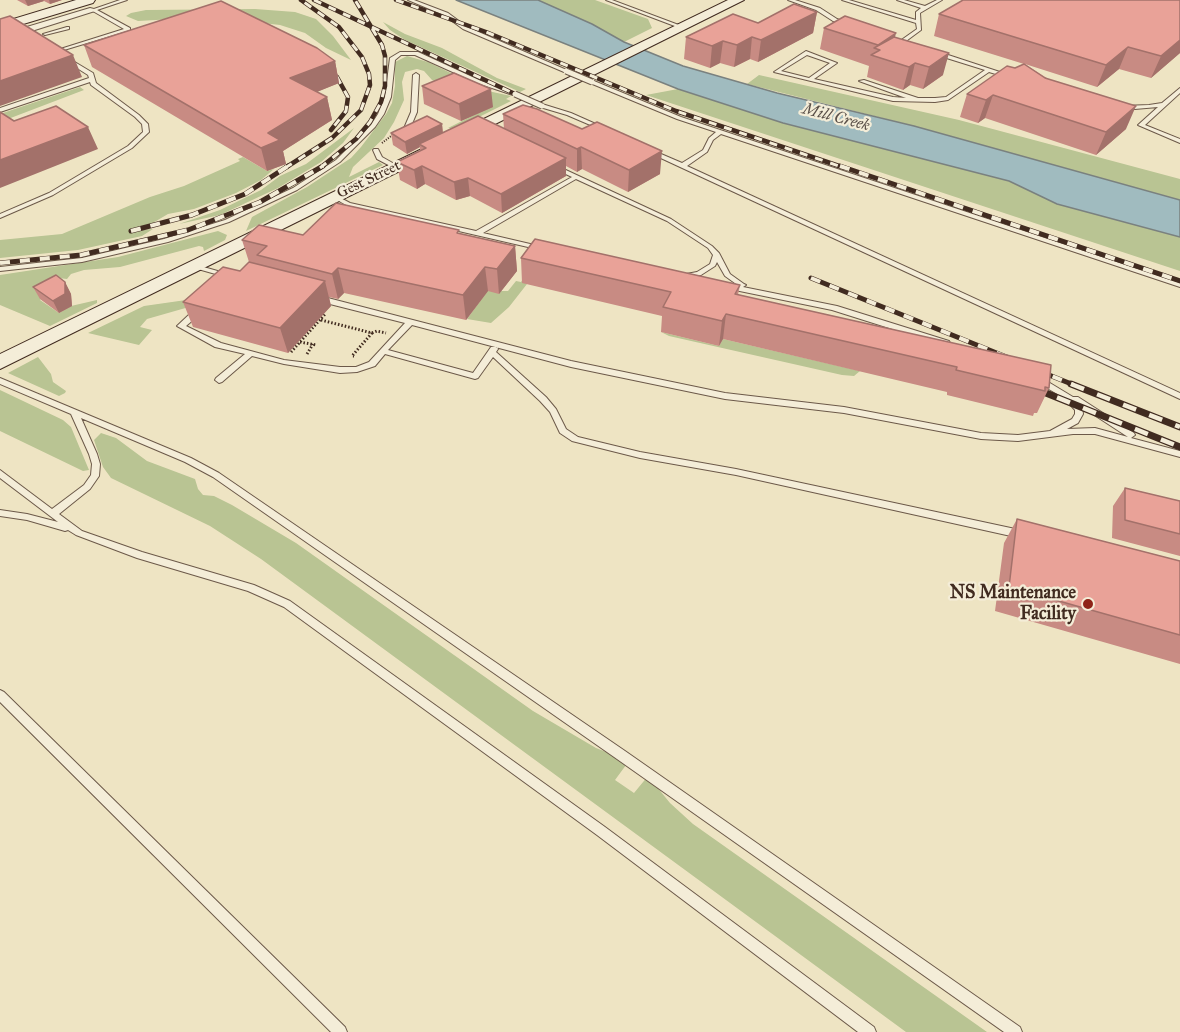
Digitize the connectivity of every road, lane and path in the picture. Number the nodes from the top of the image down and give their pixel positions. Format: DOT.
graph roads {
  1 [pos="124,0"];
  2 [pos="410,0"];
  3 [pos="608,0"];
  4 [pos="738,0"];
  5 [pos="790,0"];
  6 [pos="844,0"];
  7 [pos="899,0"];
  8 [pos="940,0"];
  9 [pos="91,5"];
  10 [pos="926,8"];
  11 [pos="56,21"];
  12 [pos="918,22"];
  13 [pos="0,27"];
  14 [pos="682,27"];
  15 [pos="858,27"];
  16 [pos="67,28"];
  17 [pos="73,32"];
  18 [pos="45,34"];
  19 [pos="0,38"];
  20 [pos="891,38"];
  21 [pos="902,42"];
  22 [pos="913,45"];
  23 [pos="934,52"];
  24 [pos="988,70"];
  25 [pos="416,75"];
  26 [pos="590,78"];
  27 [pos="92,79"];
  28 [pos="811,79"];
  29 [pos="1019,80"];
  30 [pos="861,81"];
  31 [pos="1180,90"];
  32 [pos="917,100"];
  33 [pos="1165,104"];
  34 [pos="1114,108"];
  35 [pos="0,110"];
  36 [pos="406,132"];
  37 [pos="610,132"];
  38 [pos="720,132"];
  39 [pos="1180,141"];
  40 [pos="642,147"];
  41 [pos="376,150"];
  42 [pos="546,163"];
  43 [pos="682,166"];
  44 [pos="396,167"];
  45 [pos="576,177"];
  46 [pos="335,197"];
  47 [pos="0,216"];
  48 [pos="476,234"];
  49 [pos="545,249"];
  50 [pos="714,251"];
  51 [pos="194,267"];
  52 [pos="0,269"];
  53 [pos="704,282"];
  54 [pos="227,284"];
  55 [pos="721,285"];
  56 [pos="1180,285"];
  57 [pos="756,291"];
  58 [pos="315,298"];
  59 [pos="206,303"];
  60 [pos="316,311"];
  61 [pos="321,320"];
  62 [pos="410,322"];
  63 [pos="356,324"];
  64 [pos="353,328"];
  65 [pos="377,331"];
  66 [pos="372,333"];
  67 [pos="300,342"];
  68 [pos="314,345"];
  69 [pos="952,345"];
  70 [pos="495,348"];
  71 [pos="356,352"];
  72 [pos="385,352"];
  73 [pos="249,354"];
  74 [pos="282,361"];
  75 [pos="0,362"];
  76 [pos="1032,376"];
  77 [pos="219,380"];
  78 [pos="0,381"];
  79 [pos="1049,385"];
  80 [pos="1180,396"];
  81 [pos="74,412"];
  82 [pos="1051,434"];
  83 [pos="1176,453"];
  84 [pos="1,473"];
  85 [pos="0,513"];
  86 [pos="52,514"];
  87 [pos="79,533"];
  88 [pos="1029,536"];
  89 [pos="0,695"];
  90 [pos="340,1032"];
  91 [pos="869,1032"];
  92 [pos="1015,1032"];
  1 -- 9 [label="lane"];
  2 -- 26 [label="lane, bridge"];
  3 -- 14 [label="lane"];
  4 -- 14 [label="street, Gest Street"];
  5 -- 15 [label="lane"];
  6 -- 12 [label="lane"];
  7 -- 10 [label="lane"];
  8 -- 10 [label="lane"];
  9 -- 11 [label="street"];
  9 -- 13 [label="street"];
  9 -- 27 [label="lane"];
  10 -- 12 [label="lane"];
  11 -- 16 [label="lane"];
  11 -- 19 [label="street"];
  12 -- 21 [label="lane"];
  14 -- 26 [label="street, Gest Street"];
  16 -- 17 [label="lane"];
  16 -- 18 [label="lane"];
  20 -- 21 [label="lane"];
  21 -- 22 [label="lane"];
  23 -- 24 [label="lane"];
  24 -- 29 [label="lane"];
  24 -- 32 [label="lane"];
  25 -- 36 [label="lane"];
  26 -- 38 [label="lane"];
  26 -- 44 [label="street, Gest Street"];
  27 -- 35 [label="lane"];
  27 -- 47 [label="lane"];
  28 -- 28 [label="lane"];
  28 -- 32 [label="lane"];
  30 -- 32 [label="lane"];
  31 -- 33 [label="lane"];
  33 -- 34 [label="lane"];
  33 -- 39 [label="lane"];
  36 -- 41 [label="path"];
  37 -- 52 [label="lane, bridge"];
  38 -- 43 [label="lane"];
  38 -- 56 [label="lane"];
  40 -- 43 [label="lane"];
  41 -- 44 [label="lane"];
  42 -- 45 [label="lane"];
  43 -- 80 [label="lane"];
  44 -- 46 [label="street, Gest Street"];
  45 -- 48 [label="lane"];
  45 -- 50 [label="lane"];
  46 -- 48 [label="lane"];
  46 -- 51 [label="street, Gest Street"];
  48 -- 49 [label="lane"];
  50 -- 53 [label="lane"];
  50 -- 57 [label="lane"];
  51 -- 54 [label="lane"];
  51 -- 75 [label="street, Gest Street"];
  55 -- 57 [label="lane"];
  57 -- 69 [label="lane"];
  58 -- 62 [label="lane"];
  59 -- 73 [label="lane"];
  60 -- 61 [label="path"];
  61 -- 64 [label="path"];
  61 -- 67 [label="path"];
  62 -- 70 [label="lane"];
  62 -- 72 [label="lane"];
  63 -- 64 [label="path"];
  64 -- 66 [label="path"];
  65 -- 66 [label="path"];
  66 -- 71 [label="path"];
  67 -- 68 [label="path"];
  67 -- 74 [label="path"];
  70 -- 72 [label="lane"];
  70 -- 82 [label="lane"];
  70 -- 88 [label="lane"];
  72 -- 74 [label="lane"];
  73 -- 74 [label="lane"];
  73 -- 77 [label="lane"];
  76 -- 79 [label="lane"];
  78 -- 81 [label="lane"];
  79 -- 82 [label="lane"];
  79 -- 83 [label="lane"];
  81 -- 86 [label="lane"];
  81 -- 92 [label="lane"];
  82 -- 83 [label="lane"];
  84 -- 86 [label="lane"];
  85 -- 87 [label="lane"];
  86 -- 87 [label="lane"];
  87 -- 91 [label="lane"];
  89 -- 90 [label="lane"];
}
